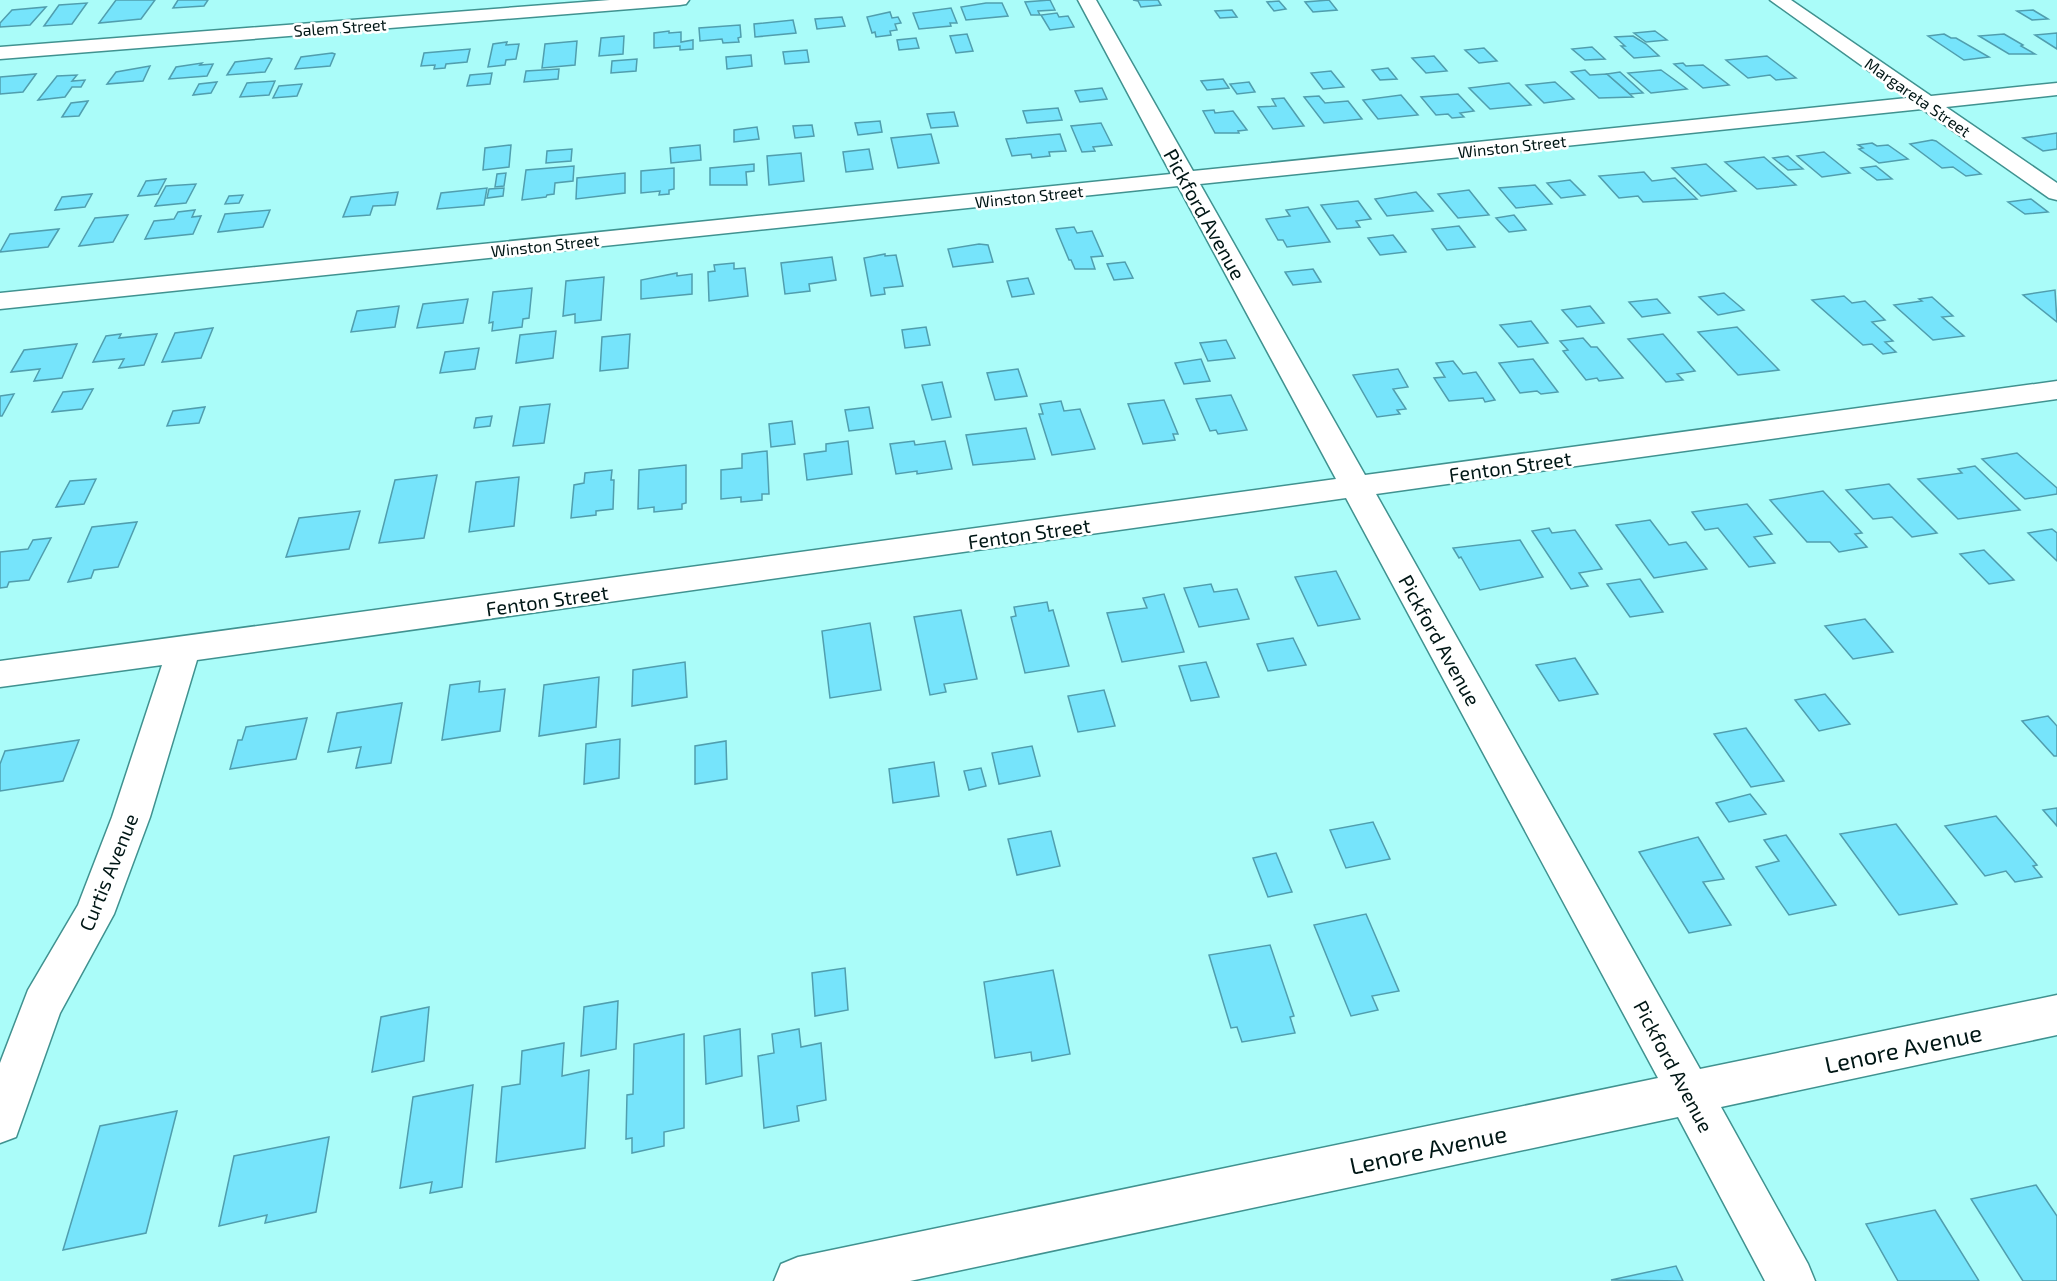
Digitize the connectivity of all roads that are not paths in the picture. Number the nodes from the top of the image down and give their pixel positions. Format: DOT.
graph roads {
  1 [pos="680,0"];
  2 [pos="1087,0"];
  3 [pos="1779,0"];
  4 [pos="0,53"];
  5 [pos="2057,89"];
  6 [pos="1927,103"];
  7 [pos="1186,180"];
  8 [pos="2057,193"];
  9 [pos="0,301"];
  10 [pos="2057,390"];
  11 [pos="1356,488"];
  12 [pos="184,649"];
  13 [pos="0,674"];
  14 [pos="2057,1014"];
  15 [pos="1689,1093"];
  16 [pos="0,1121"];
  17 [pos="798,1281"];
  18 [pos="1791,1281"];
  1 -- 4 [label="street, Salem Street"];
  2 -- 7 [label="street, Pickford Avenue"];
  3 -- 6 [label="street, Margareta Street"];
  5 -- 6 [label="street, Winston Street"];
  6 -- 7 [label="street, Winston Street"];
  6 -- 8 [label="street, Margareta Street"];
  7 -- 9 [label="street, Winston Street"];
  7 -- 11 [label="street, Pickford Avenue"];
  10 -- 11 [label="street, Fenton Street"];
  11 -- 12 [label="street, Fenton Street"];
  11 -- 15 [label="street, Pickford Avenue"];
  12 -- 13 [label="street, Fenton Street"];
  12 -- 16 [label="street, Curtis Avenue"];
  14 -- 15 [label="street, Lenore Avenue"];
  15 -- 17 [label="street, Lenore Avenue"];
  15 -- 18 [label="street, Pickford Avenue"];
}
